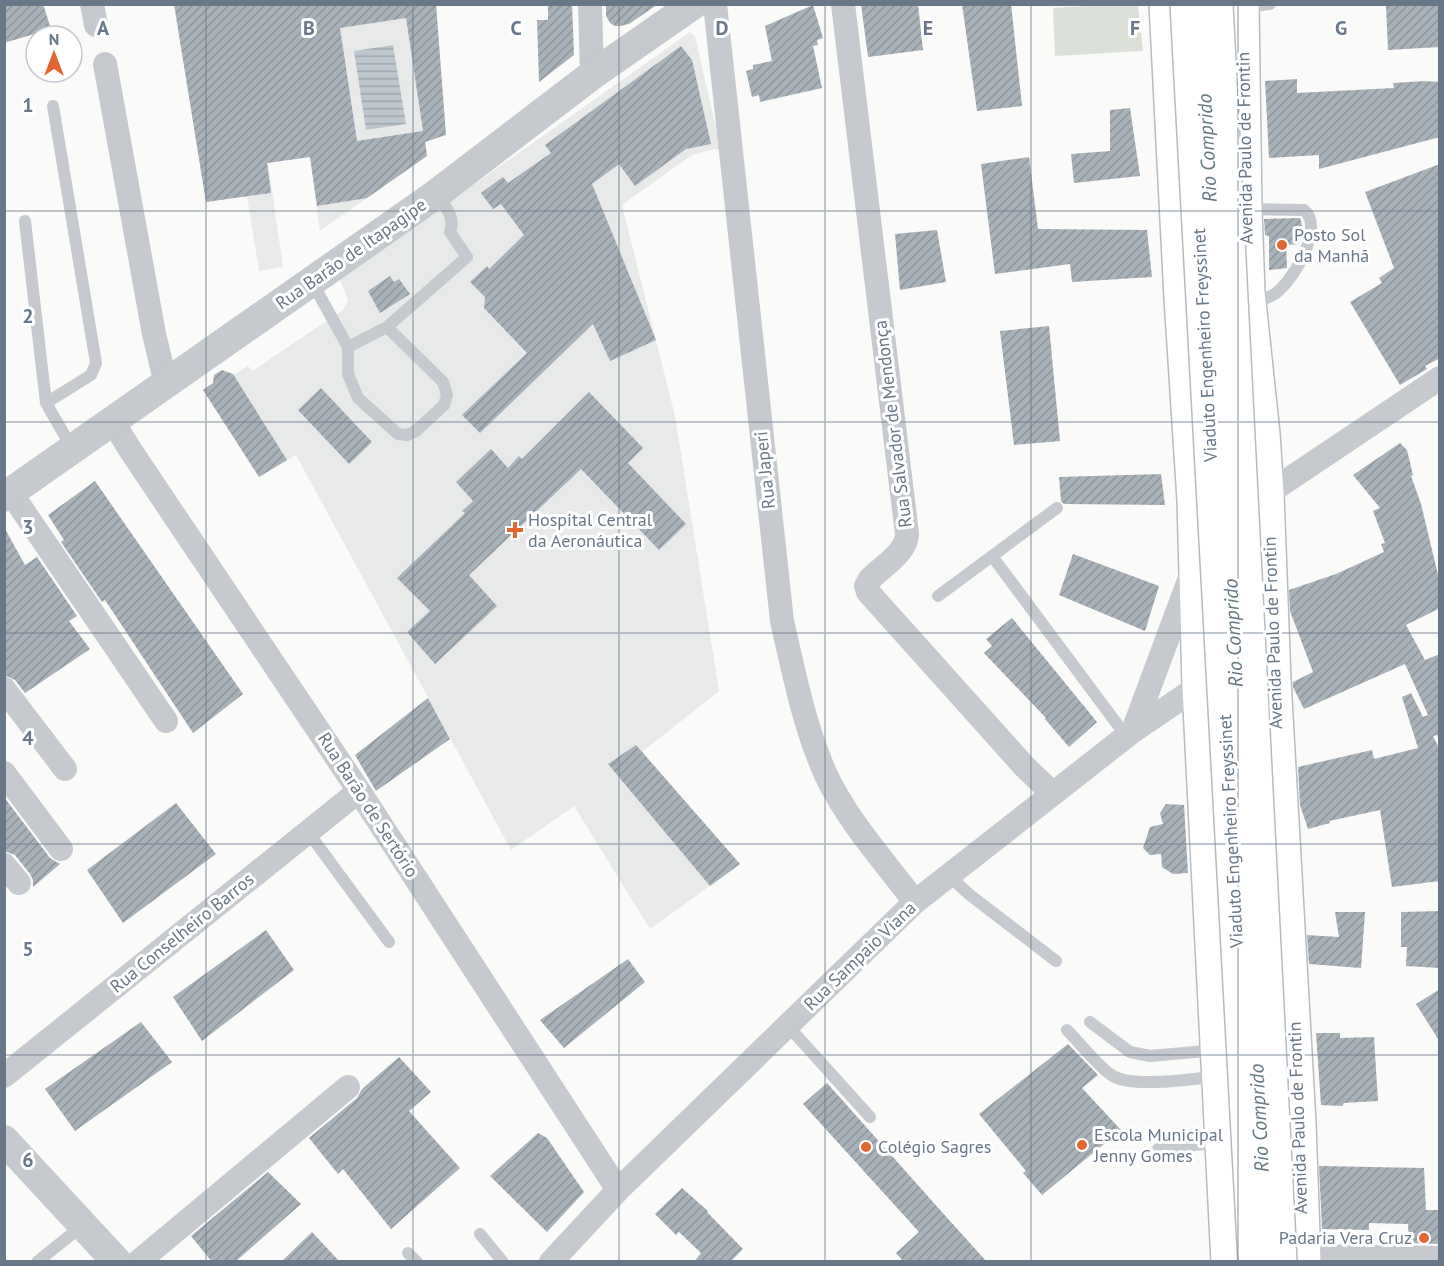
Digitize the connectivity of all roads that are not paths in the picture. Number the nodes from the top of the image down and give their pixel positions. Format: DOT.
graph roads {
  1 [pos="590,4"];
  2 [pos="694,4"];
  3 [pos="715,4"];
  4 [pos="843,4"];
  5 [pos="1242,8"];
  6 [pos="1173,10"];
  7 [pos="105,64"];
  8 [pos="592,75"];
  9 [pos="53,106"];
  10 [pos="435,195"];
  11 [pos="1245,209"];
  12 [pos="25,221"];
  13 [pos="312,282"];
  14 [pos="1181,298"];
  15 [pos="1249,299"];
  16 [pos="387,327"];
  17 [pos="348,347"];
  18 [pos="1440,378"];
  19 [pos="166,384"];
  20 [pos="46,403"];
  21 [pos="113,422"];
  22 [pos="73,449"];
  23 [pos="1267,494"];
  24 [pos="8,495"];
  25 [pos="1194,500"];
  26 [pos="1056,508"];
  27 [pos="992,556"];
  28 [pos="1195,564"];
  29 [pos="938,597"];
  30 [pos="1274,680"];
  31 [pos="1199,686"];
  32 [pos="4,689"];
  33 [pos="166,721"];
  34 [pos="1129,733"];
  35 [pos="65,769"];
  36 [pos="4,772"];
  37 [pos="359,791"];
  38 [pos="1053,794"];
  39 [pos="308,832"];
  40 [pos="61,849"];
  41 [pos="949,876"];
  42 [pos="915,902"];
  43 [pos="389,942"];
  44 [pos="1056,961"];
  45 [pos="1090,1022"];
  46 [pos="788,1026"];
  47 [pos="1067,1030"];
  48 [pos="4,1076"];
  49 [pos="1219,1077"];
  50 [pos="348,1087"];
  51 [pos="1298,1104"];
  52 [pos="870,1117"];
  53 [pos="4,1140"];
  54 [pos="1222,1142"];
  55 [pos="1158,1149"];
  56 [pos="618,1190"];
  57 [pos="83,1225"];
  58 [pos="480,1234"];
  59 [pos="1440,1258"];
  60 [pos="1296,1260"];
  61 [pos="38,1262"];
  62 [pos="117,1262"];
  63 [pos="138,1262"];
  64 [pos="503,1262"];
  65 [pos="551,1262"];
  66 [pos="1228,1262"];
  67 [pos="1254,1262"];
  1 -- 8 [label="street"];
  2 -- 8 [label="street, Rua Barão de Itapagipe"];
  3 -- 42 [label="street, Rua Japeri"];
  4 -- 38 [label="street, Rua Salvador de Mendonça"];
  5 -- 6 [label="main road, bridge"];
  5 -- 11 [label="main road, Avenida Paulo de Frontin"];
  5 -- 60 [label="main road, Viaduto Engenheiro Freyssinet, bridge"];
  6 -- 14 [label="main road"];
  6 -- 67 [label="main road, Viaduto Engenheiro Freyssinet, bridge"];
  7 -- 19 [label="street"];
  8 -- 10 [label="street, Rua Barão de Itapagipe"];
  9 -- 20 [label="lane"];
  10 -- 13 [label="street, Rua Barão de Itapagipe"];
  10 -- 16 [label="lane"];
  11 -- 15 [label="main road, Avenida Paulo de Frontin"];
  11 -- 15 [label="lane"];
  12 -- 20 [label="lane"];
  13 -- 17 [label="lane"];
  13 -- 19 [label="street, Rua Barão de Itapagipe"];
  14 -- 15 [label="main road, bridge"];
  14 -- 25 [label="main road"];
  15 -- 23 [label="main road, Avenida Paulo de Frontin"];
  16 -- 17 [label="lane"];
  16 -- 17 [label="lane"];
  18 -- 23 [label="street"];
  19 -- 21 [label="street, Rua Barão de Itapagipe"];
  20 -- 22 [label="lane"];
  21 -- 22 [label="street, Rua Barão de Itapagipe"];
  21 -- 37 [label="street, Rua Barão de Sertório"];
  22 -- 24 [label="street, Rua Barão de Itapagipe"];
  23 -- 25 [label="street, bridge"];
  23 -- 30 [label="main road, Avenida Paulo de Frontin"];
  24 -- 33 [label="street"];
  25 -- 28 [label="main road"];
  26 -- 27 [label="lane"];
  27 -- 29 [label="lane"];
  27 -- 34 [label="lane"];
  28 -- 31 [label="main road"];
  28 -- 34 [label="street"];
  30 -- 31 [label="main road, bridge"];
  30 -- 51 [label="main road, Avenida Paulo de Frontin"];
  31 -- 34 [label="street, Rua Sampaio Viana"];
  31 -- 49 [label="main road"];
  32 -- 35 [label="street"];
  34 -- 38 [label="street, Rua Sampaio Viana"];
  36 -- 40 [label="street"];
  37 -- 39 [label="street, Rua Conselheiro Barros"];
  37 -- 56 [label="street, Rua Barão de Sertório"];
  38 -- 41 [label="street, Rua Sampaio Viana"];
  39 -- 43 [label="lane"];
  39 -- 48 [label="street, Rua Conselheiro Barros"];
  41 -- 42 [label="street, Rua Sampaio Viana"];
  41 -- 44 [label="lane"];
  42 -- 46 [label="street, Rua Sampaio Viana"];
  45 -- 49 [label="lane"];
  46 -- 52 [label="lane"];
  46 -- 56 [label="street, Rua Sampaio Viana"];
  47 -- 49 [label="lane"];
  49 -- 51 [label="main road, bridge"];
  49 -- 54 [label="main road"];
  50 -- 63 [label="street"];
  51 -- 60 [label="main road, Avenida Paulo de Frontin"];
  53 -- 57 [label="street"];
  54 -- 55 [label="lane"];
  54 -- 66 [label="main road"];
  56 -- 65 [label="street, Rua Sampaio Viana"];
  57 -- 61 [label="lane"];
  57 -- 62 [label="street"];
  58 -- 64 [label="lane"];
  59 -- 60 [label="street"];
}
